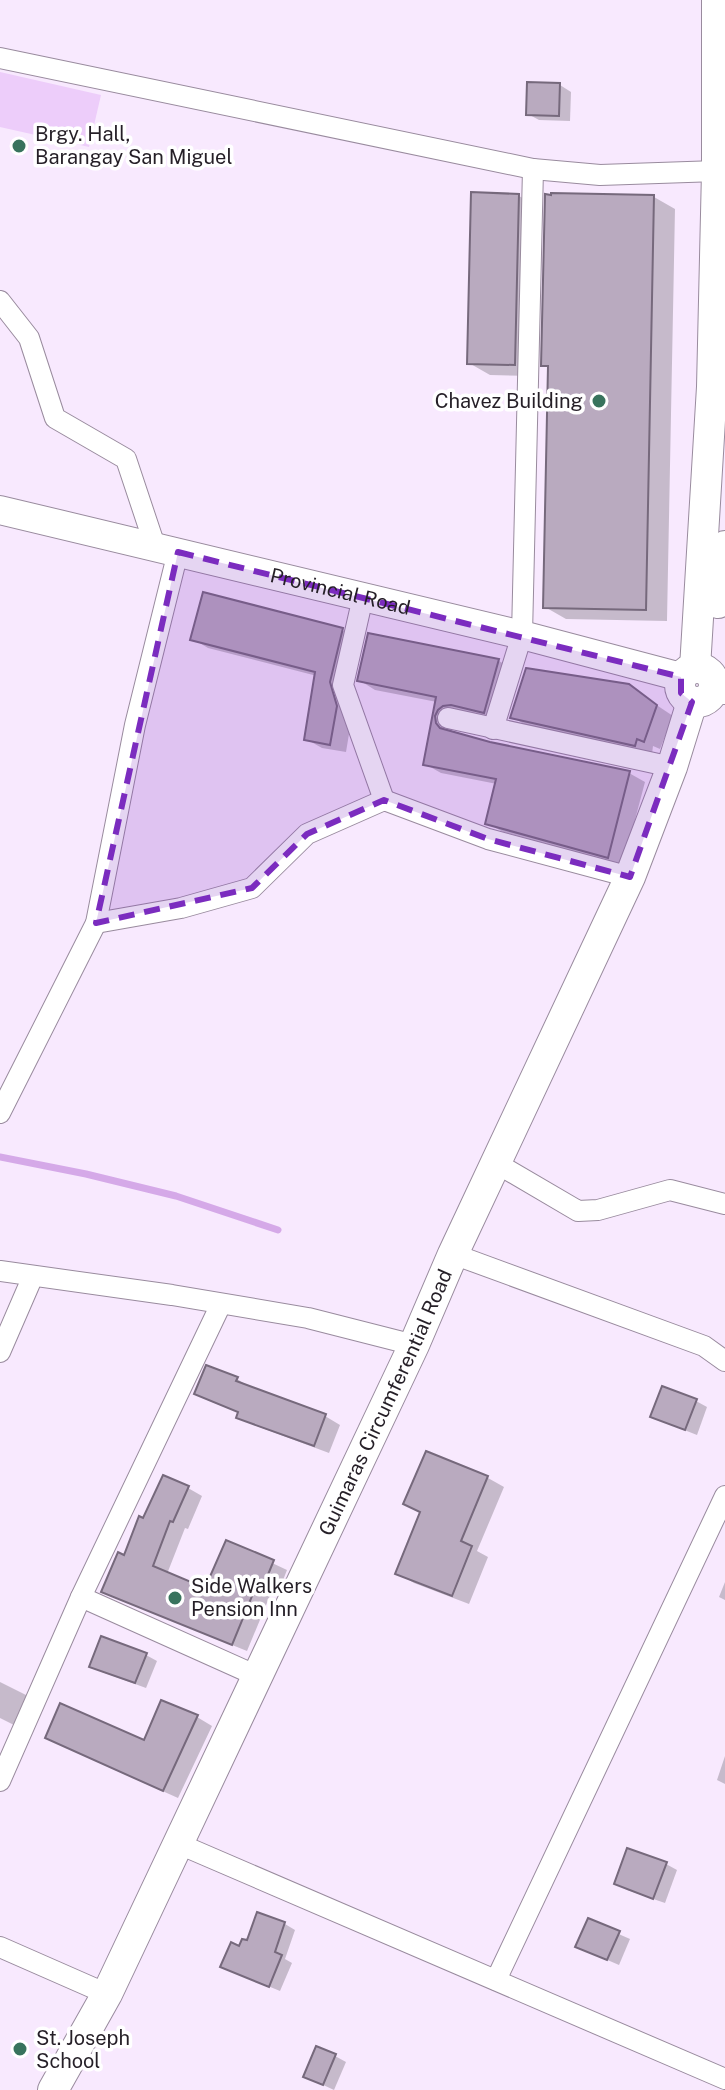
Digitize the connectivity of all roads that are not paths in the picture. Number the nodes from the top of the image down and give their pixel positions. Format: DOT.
graph roads {
  1 [pos="717,0"];
  2 [pos="0,58"];
  3 [pos="533,169"];
  4 [pos="717,171"];
  5 [pos="0,301"];
  6 [pos="0,510"];
  7 [pos="725,546"];
  8 [pos="166,549"];
  9 [pos="363,597"];
  10 [pos="522,635"];
  11 [pos="703,683"];
  12 [pos="448,718"];
  13 [pos="493,729"];
  14 [pos="672,767"];
  15 [pos="384,800"];
  16 [pos="630,877"];
  17 [pos="96,923"];
  18 [pos="0,1113"];
  19 [pos="496,1163"];
  20 [pos="725,1204"];
  21 [pos="453,1254"];
  22 [pos="0,1271"];
  23 [pos="33,1276"];
  24 [pos="221,1304"];
  25 [pos="414,1345"];
  26 [pos="0,1352"];
  27 [pos="725,1361"];
  28 [pos="725,1496"];
  29 [pos="81,1597"];
  30 [pos="257,1676"];
  31 [pos="0,1781"];
  32 [pos="179,1844"];
  33 [pos="0,1947"];
  34 [pos="496,1980"];
  35 [pos="107,1994"];
  36 [pos="725,2079"];
  37 [pos="53,2090"];
  1 -- 4 [label="main road, Guimaras Circumferential Road"];
  2 -- 3 [label="street"];
  3 -- 4 [label="street"];
  3 -- 10 [label="street"];
  4 -- 11 [label="main road, Guimaras Circumferential Road"];
  5 -- 8 [label="street"];
  6 -- 8 [label="street, Provincial Road"];
  7 -- 11 [label="main road, Guimaras Circumferential Road"];
  8 -- 9 [label="street, Provincial Road"];
  8 -- 17 [label="street"];
  9 -- 10 [label="street, Provincial Road"];
  9 -- 15 [label="street"];
  10 -- 11 [label="street, Provincial Road"];
  10 -- 13 [label="street"];
  11 -- 14 [label="main road, Guimaras Circumferential Road"];
  12 -- 13 [label="street"];
  13 -- 14 [label="street"];
  14 -- 16 [label="main road, Guimaras Circumferential Road"];
  15 -- 16 [label="street"];
  15 -- 17 [label="street"];
  16 -- 19 [label="main road, Guimaras Circumferential Road"];
  17 -- 18 [label="street"];
  19 -- 20 [label="street"];
  19 -- 21 [label="main road, Guimaras Circumferential Road"];
  21 -- 25 [label="main road, Guimaras Circumferential Road"];
  21 -- 27 [label="street"];
  22 -- 23 [label="street"];
  23 -- 24 [label="street"];
  23 -- 26 [label="street"];
  24 -- 25 [label="street"];
  24 -- 29 [label="street"];
  25 -- 30 [label="main road, Guimaras Circumferential Road"];
  28 -- 34 [label="street"];
  29 -- 30 [label="street"];
  29 -- 31 [label="street"];
  30 -- 32 [label="main road, Guimaras Circumferential Road"];
  32 -- 34 [label="street"];
  32 -- 35 [label="main road, Guimaras Circumferential Road"];
  33 -- 35 [label="street"];
  34 -- 36 [label="street"];
  35 -- 37 [label="main road, Guimaras Circumferential Road"];
}
